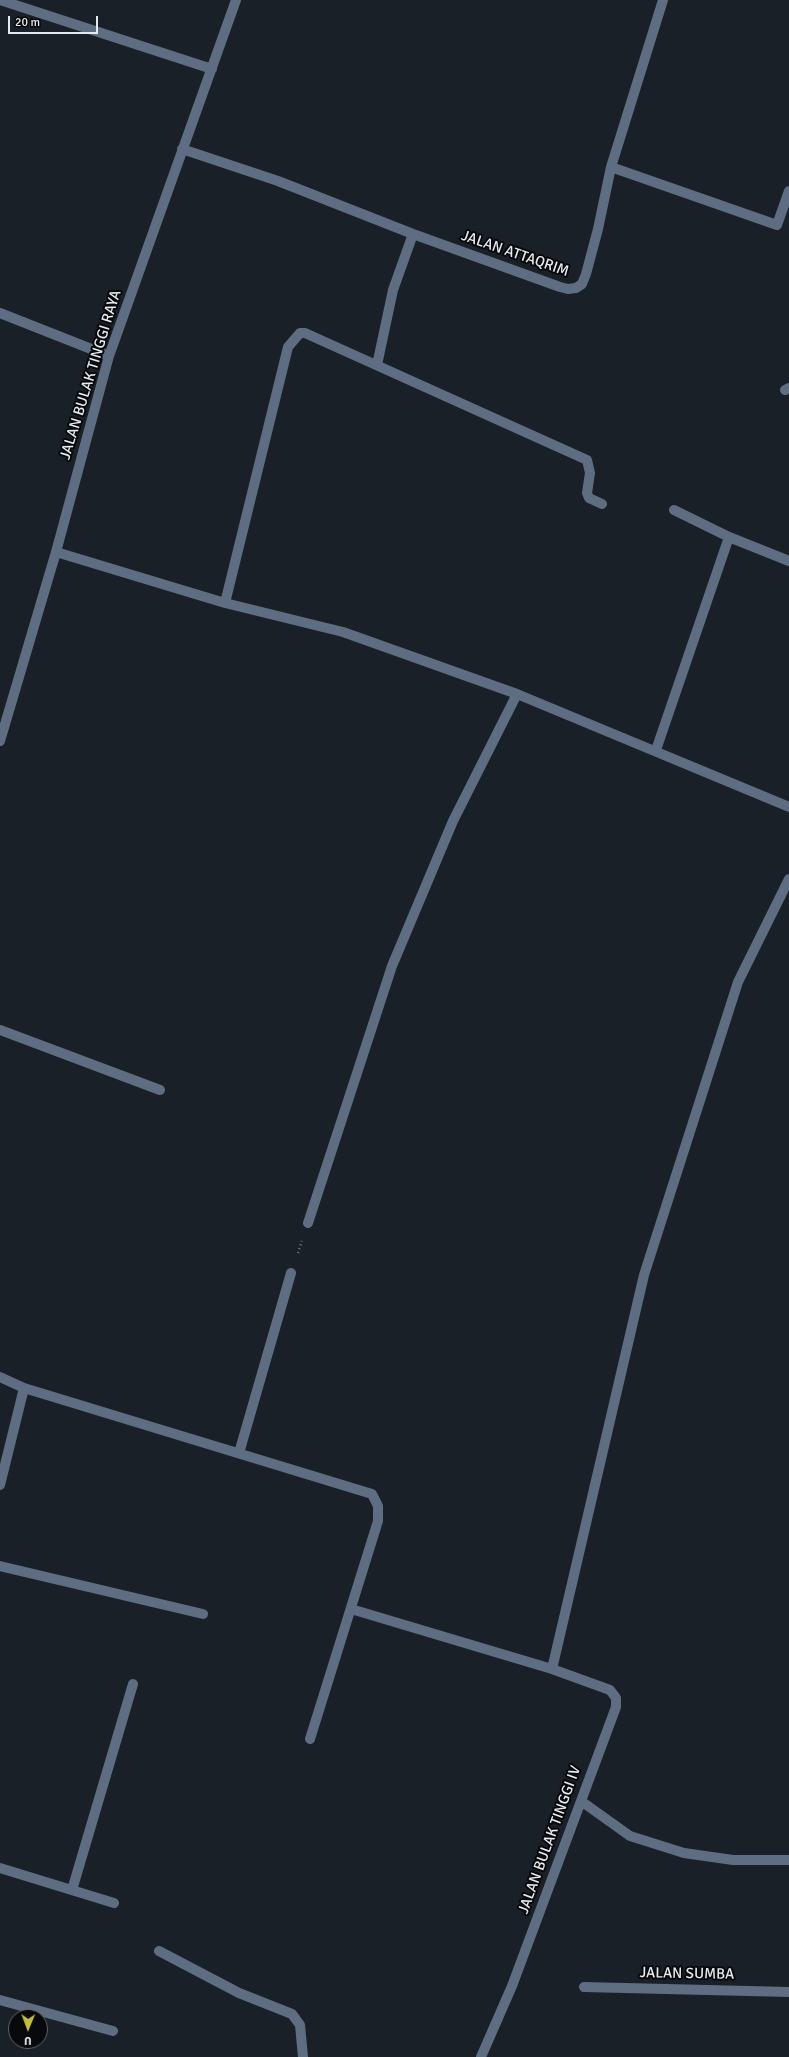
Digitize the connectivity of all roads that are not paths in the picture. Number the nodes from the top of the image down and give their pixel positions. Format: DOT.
graph roads {
  1 [pos="0,0"];
  2 [pos="236,0"];
  3 [pos="663,0"];
  4 [pos="212,69"];
  5 [pos="182,149"];
  6 [pos="611,167"];
  7 [pos="789,191"];
  8 [pos="413,234"];
  9 [pos="0,313"];
  10 [pos="109,356"];
  11 [pos="377,365"];
  12 [pos="602,504"];
  13 [pos="674,510"];
  14 [pos="729,537"];
  15 [pos="56,552"];
  16 [pos="789,561"];
  17 [pos="225,603"];
  18 [pos="517,694"];
  19 [pos="2,726"];
  20 [pos="0,741"];
  21 [pos="656,750"];
  22 [pos="789,807"];
  23 [pos="789,879"];
  24 [pos="0,1030"];
  25 [pos="160,1090"];
  26 [pos="308,1223"];
  27 [pos="291,1273"];
  28 [pos="0,1377"];
  29 [pos="24,1388"];
  30 [pos="239,1453"];
  31 [pos="0,1485"];
  32 [pos="0,1566"];
  33 [pos="351,1609"];
  34 [pos="203,1614"];
  35 [pos="552,1669"];
  36 [pos="133,1684"];
  37 [pos="310,1739"];
  38 [pos="581,1801"];
  39 [pos="789,1860"];
  40 [pos="0,1868"];
  41 [pos="72,1890"];
  42 [pos="114,1903"];
  43 [pos="159,1951"];
  44 [pos="584,1987"];
  45 [pos="789,1992"];
  46 [pos="0,2000"];
  47 [pos="113,2031"];
  48 [pos="303,2057"];
  49 [pos="481,2057"];
  1 -- 4 [label="street"];
  2 -- 4 [label="street, JALAN BULAK TINGGI RAYA"];
  3 -- 6 [label="street, JALAN ATTAQRIM"];
  4 -- 5 [label="street, JALAN BULAK TINGGI RAYA"];
  5 -- 8 [label="street, JALAN ATTAQRIM"];
  5 -- 10 [label="street, JALAN BULAK TINGGI RAYA"];
  6 -- 7 [label="street"];
  6 -- 8 [label="street, JALAN ATTAQRIM"];
  8 -- 11 [label="street"];
  9 -- 10 [label="street"];
  10 -- 15 [label="street, JALAN BULAK TINGGI RAYA"];
  11 -- 12 [label="street"];
  11 -- 17 [label="street"];
  13 -- 14 [label="street"];
  14 -- 16 [label="street"];
  14 -- 21 [label="street"];
  15 -- 17 [label="street"];
  15 -- 19 [label="street, JALAN BULAK TINGGI RAYA"];
  17 -- 18 [label="street"];
  18 -- 21 [label="street"];
  18 -- 26 [label="street"];
  19 -- 20 [label="street, JALAN BULAK TINGGI RAYA"];
  21 -- 22 [label="street"];
  23 -- 35 [label="street"];
  24 -- 25 [label="street"];
  27 -- 30 [label="street"];
  28 -- 29 [label="street"];
  29 -- 30 [label="street"];
  29 -- 31 [label="street"];
  30 -- 33 [label="street"];
  32 -- 34 [label="street"];
  33 -- 35 [label="street"];
  33 -- 37 [label="street"];
  35 -- 38 [label="street, JALAN BULAK TINGGI IV"];
  36 -- 41 [label="street"];
  38 -- 39 [label="street"];
  38 -- 49 [label="street, JALAN BULAK TINGGI IV"];
  40 -- 41 [label="street"];
  41 -- 42 [label="street"];
  43 -- 48 [label="street"];
  44 -- 45 [label="street, JALAN SUMBA"];
  46 -- 47 [label="street"];
}
